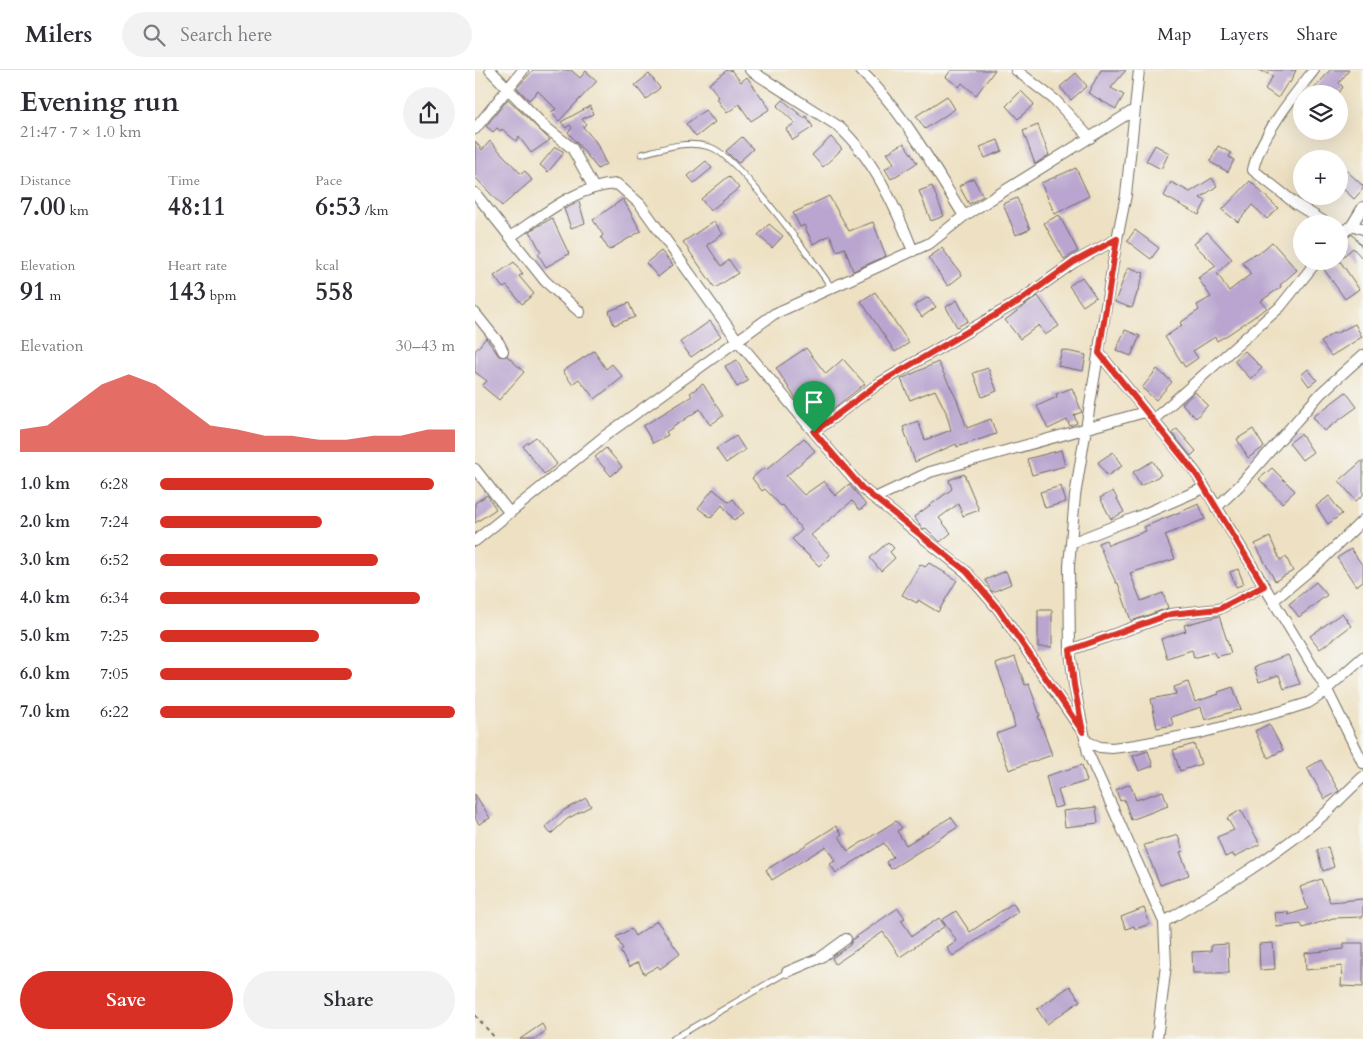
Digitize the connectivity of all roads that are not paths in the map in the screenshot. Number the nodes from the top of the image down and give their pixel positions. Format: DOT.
graph roads {
  1 [pos="489,70"];
  2 [pos="523,70"];
  3 [pos="750,70"];
  4 [pos="861,70"];
  5 [pos="1016,70"];
  6 [pos="1139,70"];
  7 [pos="1314,70"];
  8 [pos="508,89"];
  9 [pos="1134,110"];
  10 [pos="475,129"];
  11 [pos="1090,138"];
  12 [pos="642,154"];
  13 [pos="594,188"];
  14 [pos="475,193"];
  15 [pos="1363,207"];
  16 [pos="1314,215"];
  17 [pos="964,216"];
  18 [pos="1352,225"];
  19 [pos="1348,228"];
  20 [pos="1363,229"];
  21 [pos="510,237"];
  22 [pos="1117,239"];
  23 [pos="913,251"];
  24 [pos="1310,270"];
  25 [pos="832,289"];
  26 [pos="581,312"];
  27 [pos="475,313"];
  28 [pos="738,341"];
  29 [pos="503,351"];
  30 [pos="1099,353"];
  31 [pos="1363,355"];
  32 [pos="1145,412"];
  33 [pos="1153,420"];
  34 [pos="1087,427"];
  35 [pos="814,432"];
  36 [pos="475,469"];
  37 [pos="1204,488"];
  38 [pos="875,498"];
  39 [pos="1216,508"];
  40 [pos="509,512"];
  41 [pos="1363,520"];
  42 [pos="475,541"];
  43 [pos="1071,542"];
  44 [pos="1264,586"];
  45 [pos="1273,601"];
  46 [pos="1070,650"];
  47 [pos="1363,657"];
  48 [pos="1327,690"];
  49 [pos="1084,736"];
  50 [pos="1363,763"];
  51 [pos="1363,777"];
  52 [pos="1164,922"];
  53 [pos="846,939"];
  54 [pos="787,972"];
  55 [pos="673,1039"];
  56 [pos="1157,1039"];
  1 -- 8 [label="street"];
  2 -- 8 [label="street"];
  3 -- 23 [label="street"];
  4 -- 17 [label="street"];
  5 -- 11 [label="street"];
  6 -- 9 [label="street"];
  7 -- 16 [label="street"];
  8 -- 10 [label="street"];
  8 -- 13 [label="street"];
  9 -- 11 [label="street"];
  9 -- 22 [label="street"];
  11 -- 17 [label="street"];
  12 -- 25 [label="lane"];
  13 -- 21 [label="street"];
  13 -- 28 [label="street"];
  14 -- 21 [label="street"];
  15 -- 18 [label="street"];
  17 -- 23 [label="street"];
  18 -- 19 [label="street"];
  18 -- 20 [label="street"];
  21 -- 26 [label="street"];
  22 -- 30 [label="street"];
  22 -- 35 [label="street"];
  23 -- 25 [label="street"];
  24 -- 33 [label="street"];
  25 -- 28 [label="street"];
  27 -- 29 [label="street"];
  28 -- 35 [label="street"];
  28 -- 40 [label="street"];
  30 -- 32 [label="street"];
  30 -- 34 [label="street"];
  31 -- 39 [label="street"];
  32 -- 33 [label="street"];
  32 -- 34 [label="street"];
  33 -- 37 [label="street"];
  34 -- 38 [label="street"];
  34 -- 43 [label="street"];
  35 -- 38 [label="street"];
  36 -- 40 [label="street"];
  37 -- 39 [label="street"];
  37 -- 43 [label="street"];
  38 -- 49 [label="street"];
  39 -- 44 [label="street"];
  40 -- 42 [label="street"];
  41 -- 45 [label="street"];
  43 -- 46 [label="street"];
  44 -- 45 [label="street"];
  44 -- 46 [label="street"];
  45 -- 48 [label="street"];
  46 -- 49 [label="street"];
  47 -- 48 [label="street"];
  48 -- 49 [label="street"];
  48 -- 50 [label="street"];
  49 -- 52 [label="street"];
  51 -- 52 [label="street"];
  52 -- 56 [label="street"];
  53 -- 54 [label="street"];
  54 -- 55 [label="lane"];
}
